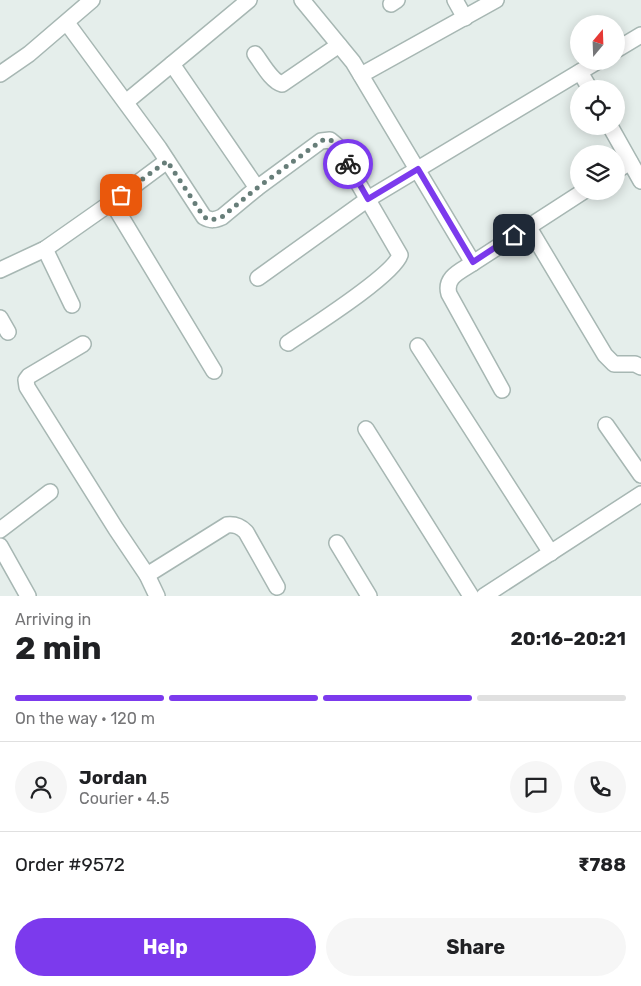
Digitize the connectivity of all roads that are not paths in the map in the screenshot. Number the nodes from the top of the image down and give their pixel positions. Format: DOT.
graph roads {
  1 [pos="92,0"];
  2 [pos="249,0"];
  3 [pos="302,0"];
  4 [pos="455,0"];
  5 [pos="496,0"];
  6 [pos="466,18"];
  7 [pos="67,23"];
  8 [pos="641,35"];
  9 [pos="339,45"];
  10 [pos="625,45"];
  11 [pos="255,54"];
  12 [pos="172,64"];
  13 [pos="583,70"];
  14 [pos="580,72"];
  15 [pos="0,74"];
  16 [pos="361,76"];
  17 [pos="585,80"];
  18 [pos="126,102"];
  19 [pos="615,135"];
  20 [pos="167,161"];
  21 [pos="630,162"];
  22 [pos="625,165"];
  23 [pos="418,169"];
  24 [pos="641,181"];
  25 [pos="257,188"];
  26 [pos="368,199"];
  27 [pos="570,200"];
  28 [pos="112,202"];
  29 [pos="528,226"];
  30 [pos="45,249"];
  31 [pos="473,262"];
  32 [pos="0,270"];
  33 [pos="258,278"];
  34 [pos="72,305"];
  35 [pos="0,318"];
  36 [pos="8,332"];
  37 [pos="288,343"];
  38 [pos="84,344"];
  39 [pos="418,346"];
  40 [pos="641,367"];
  41 [pos="214,371"];
  42 [pos="502,390"];
  43 [pos="606,425"];
  44 [pos="366,429"];
  45 [pos="641,475"];
  46 [pos="50,492"];
  47 [pos="641,494"];
  48 [pos="0,530"];
  49 [pos="337,543"];
  50 [pos="0,546"];
  51 [pos="551,553"];
  52 [pos="147,574"];
  53 [pos="277,587"];
  54 [pos="28,596"];
  55 [pos="156,596"];
  56 [pos="369,596"];
  57 [pos="471,596"];
  58 [pos="484,596"];
  1 -- 7 [label="street"];
  2 -- 12 [label="street"];
  3 -- 9 [label="street"];
  4 -- 6 [label="street"];
  5 -- 6 [label="street"];
  6 -- 16 [label="street"];
  7 -- 15 [label="street"];
  7 -- 18 [label="street"];
  8 -- 10 [label="street"];
  9 -- 11 [label="street"];
  9 -- 16 [label="street"];
  12 -- 18 [label="street"];
  12 -- 25 [label="street"];
  13 -- 14 [label="street"];
  14 -- 17 [label="street"];
  14 -- 23 [label="street"];
  16 -- 23 [label="street"];
  18 -- 20 [label="street"];
  19 -- 21 [label="street"];
  20 -- 25 [label="street"];
  20 -- 28 [label="street"];
  21 -- 22 [label="street"];
  21 -- 24 [label="street"];
  23 -- 26 [label="street"];
  23 -- 31 [label="street"];
  25 -- 26 [label="street"];
  26 -- 33 [label="street"];
  26 -- 37 [label="street"];
  27 -- 29 [label="street"];
  28 -- 30 [label="street"];
  28 -- 41 [label="street"];
  29 -- 31 [label="street"];
  29 -- 40 [label="street"];
  30 -- 32 [label="street"];
  30 -- 34 [label="street"];
  31 -- 42 [label="street"];
  35 -- 36 [label="street"];
  38 -- 52 [label="street"];
  39 -- 51 [label="street"];
  43 -- 45 [label="street"];
  44 -- 57 [label="street"];
  46 -- 48 [label="street"];
  47 -- 51 [label="street"];
  49 -- 56 [label="street"];
  50 -- 54 [label="street"];
  51 -- 58 [label="street"];
  52 -- 53 [label="street"];
  52 -- 55 [label="street"];
}
